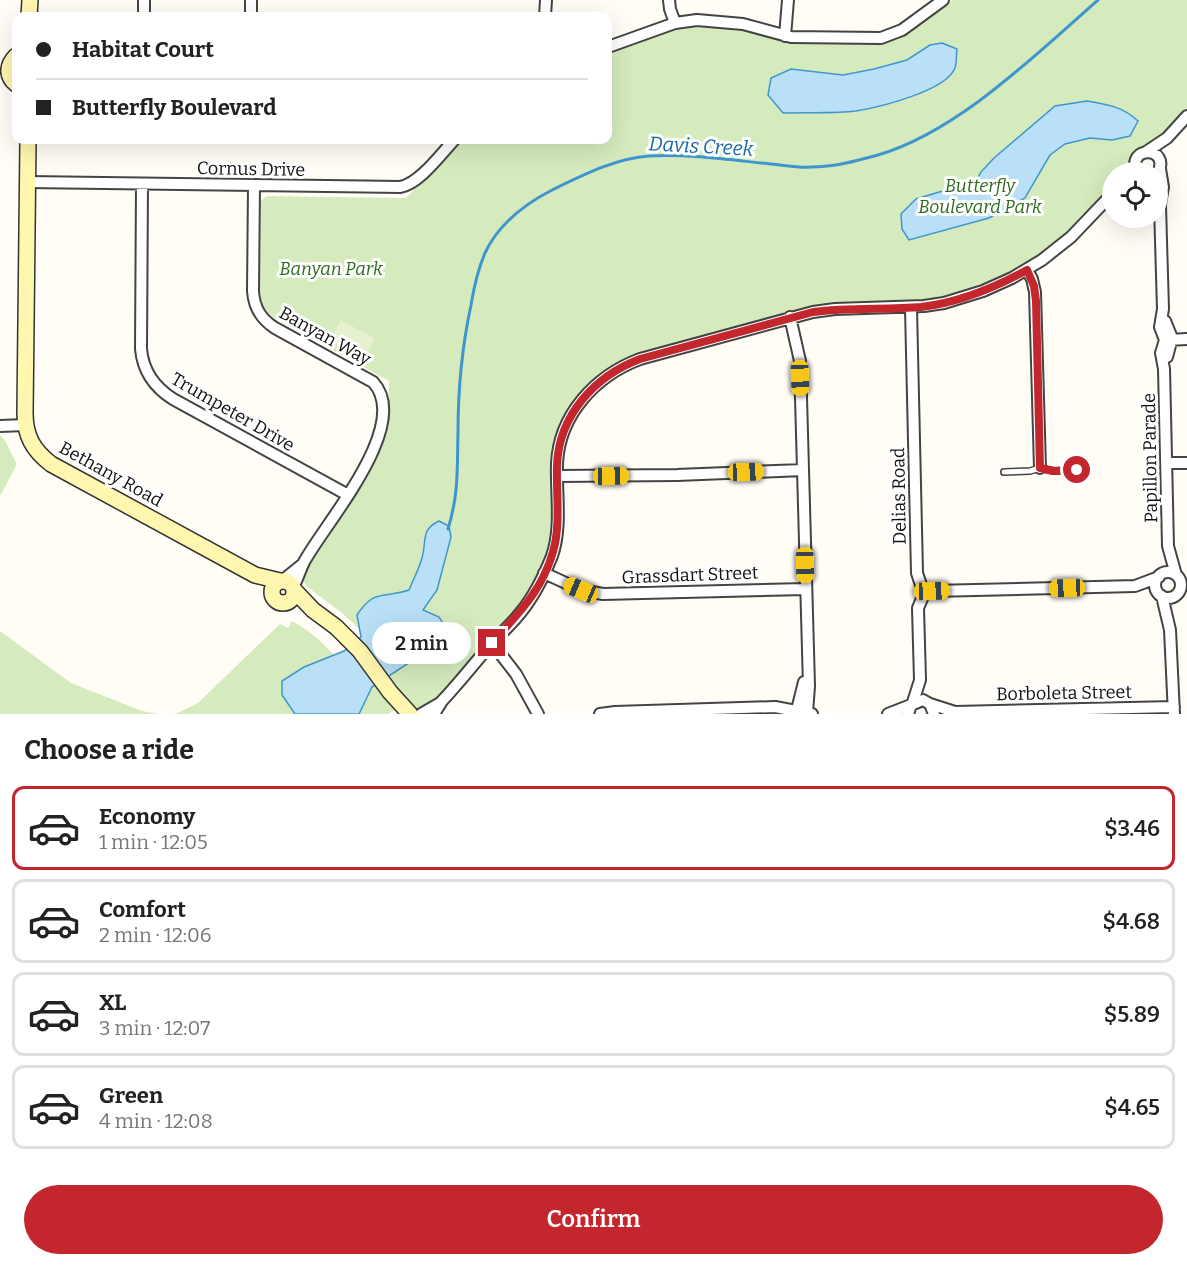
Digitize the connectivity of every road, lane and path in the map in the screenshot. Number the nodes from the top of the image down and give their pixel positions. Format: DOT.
graph roads {
  1 [pos="669,0"];
  2 [pos="788,0"];
  3 [pos="943,0"];
  4 [pos="675,23"];
  5 [pos="785,36"];
  6 [pos="612,46"];
  7 [pos="10,60"];
  8 [pos="12,82"];
  9 [pos="1187,116"];
  10 [pos="1167,138"];
  11 [pos="28,144"];
  12 [pos="450,144"];
  13 [pos="1146,152"];
  14 [pos="1136,160"];
  15 [pos="1158,162"];
  16 [pos="1161,162"];
  17 [pos="27,182"];
  18 [pos="142,184"];
  19 [pos="254,186"];
  20 [pos="1102,205"];
  21 [pos="1160,228"];
  22 [pos="1027,270"];
  23 [pos="911,308"];
  24 [pos="790,318"];
  25 [pos="1187,339"];
  26 [pos="1168,340"];
  27 [pos="25,425"];
  28 [pos="0,426"];
  29 [pos="1166,463"];
  30 [pos="1187,463"];
  31 [pos="1040,468"];
  32 [pos="802,470"];
  33 [pos="1077,470"];
  34 [pos="1004,472"];
  35 [pos="557,476"];
  36 [pos="348,495"];
  37 [pos="1168,546"];
  38 [pos="544,573"];
  39 [pos="255,575"];
  40 [pos="1160,576"];
  41 [pos="1181,578"];
  42 [pos="1135,586"];
  43 [pos="287,589"];
  44 [pos="805,589"];
  45 [pos="1181,593"];
  46 [pos="924,594"];
  47 [pos="1160,595"];
  48 [pos="1170,630"];
  49 [pos="492,643"];
  50 [pos="920,680"];
  51 [pos="390,692"];
  52 [pos="442,701"];
  53 [pos="910,707"];
  54 [pos="931,707"];
  55 [pos="1174,711"];
  56 [pos="806,712"];
  57 [pos="1043,712"];
  58 [pos="952,713"];
  59 [pos="395,714"];
  60 [pos="411,714"];
  61 [pos="421,714"];
  62 [pos="434,714"];
  63 [pos="538,714"];
  64 [pos="600,714"];
  65 [pos="888,714"];
  1 -- 4 [label="street"];
  2 -- 5 [label="street"];
  3 -- 5 [label="street"];
  4 -- 5 [label="street"];
  4 -- 6 [label="street"];
  7 -- 8 [label="street"];
  9 -- 10 [label="street"];
  10 -- 13 [label="street"];
  10 -- 16 [label="street, Papillon Parade"];
  11 -- 17 [label="street, Bethany Road"];
  12 -- 19 [label="street, Cornus Drive"];
  13 -- 14 [label="street"];
  13 -- 15 [label="street"];
  17 -- 18 [label="street, Cornus Drive"];
  17 -- 27 [label="street, Bethany Road"];
  18 -- 19 [label="street, Cornus Drive"];
  18 -- 36 [label="street, Trumpeter Drive"];
  19 -- 36 [label="street, Banyan Way"];
  20 -- 22 [label="street"];
  21 -- 26 [label="street, Papillon Parade"];
  22 -- 23 [label="street"];
  22 -- 31 [label="street"];
  23 -- 24 [label="street"];
  23 -- 46 [label="street, Delias Road"];
  24 -- 32 [label="street"];
  24 -- 35 [label="street"];
  25 -- 26 [label="street"];
  26 -- 29 [label="street, Papillon Parade"];
  27 -- 28 [label="street"];
  27 -- 39 [label="street, Bethany Road"];
  29 -- 30 [label="street"];
  29 -- 37 [label="street, Papillon Parade"];
  31 -- 33 [label="lane"];
  31 -- 34 [label="lane"];
  32 -- 35 [label="street"];
  32 -- 44 [label="street"];
  35 -- 38 [label="street"];
  36 -- 43 [label="street, Banyan Way"];
  37 -- 40 [label="street, Papillon Parade"];
  37 -- 41 [label="street, Papillon Parade"];
  38 -- 44 [label="street, Grassdart Street"];
  38 -- 49 [label="street"];
  39 -- 43 [label="street, Bethany Road"];
  39 -- 43 [label="street, Bethany Road"];
  40 -- 41 [label="street"];
  40 -- 42 [label="street"];
  40 -- 47 [label="street"];
  41 -- 45 [label="street"];
  42 -- 46 [label="street"];
  42 -- 47 [label="street"];
  43 -- 51 [label="street, Bethany Road"];
  44 -- 56 [label="street"];
  45 -- 47 [label="street"];
  45 -- 48 [label="street"];
  46 -- 50 [label="street, Delias Road"];
  47 -- 48 [label="street"];
  48 -- 55 [label="street"];
  49 -- 52 [label="street"];
  49 -- 63 [label="street"];
  50 -- 53 [label="street, Delias Road"];
  50 -- 54 [label="street, Delias Road"];
  51 -- 59 [label="street, Bethany Road"];
  51 -- 60 [label="street, Bethany Road"];
  52 -- 61 [label="street"];
  52 -- 62 [label="street"];
  53 -- 54 [label="street, Borboleta Street"];
  53 -- 65 [label="street"];
  54 -- 58 [label="street, Borboleta Street"];
  55 -- 57 [label="street, Borboleta Street"];
  56 -- 64 [label="street"];
  57 -- 58 [label="street, Borboleta Street"];
}
